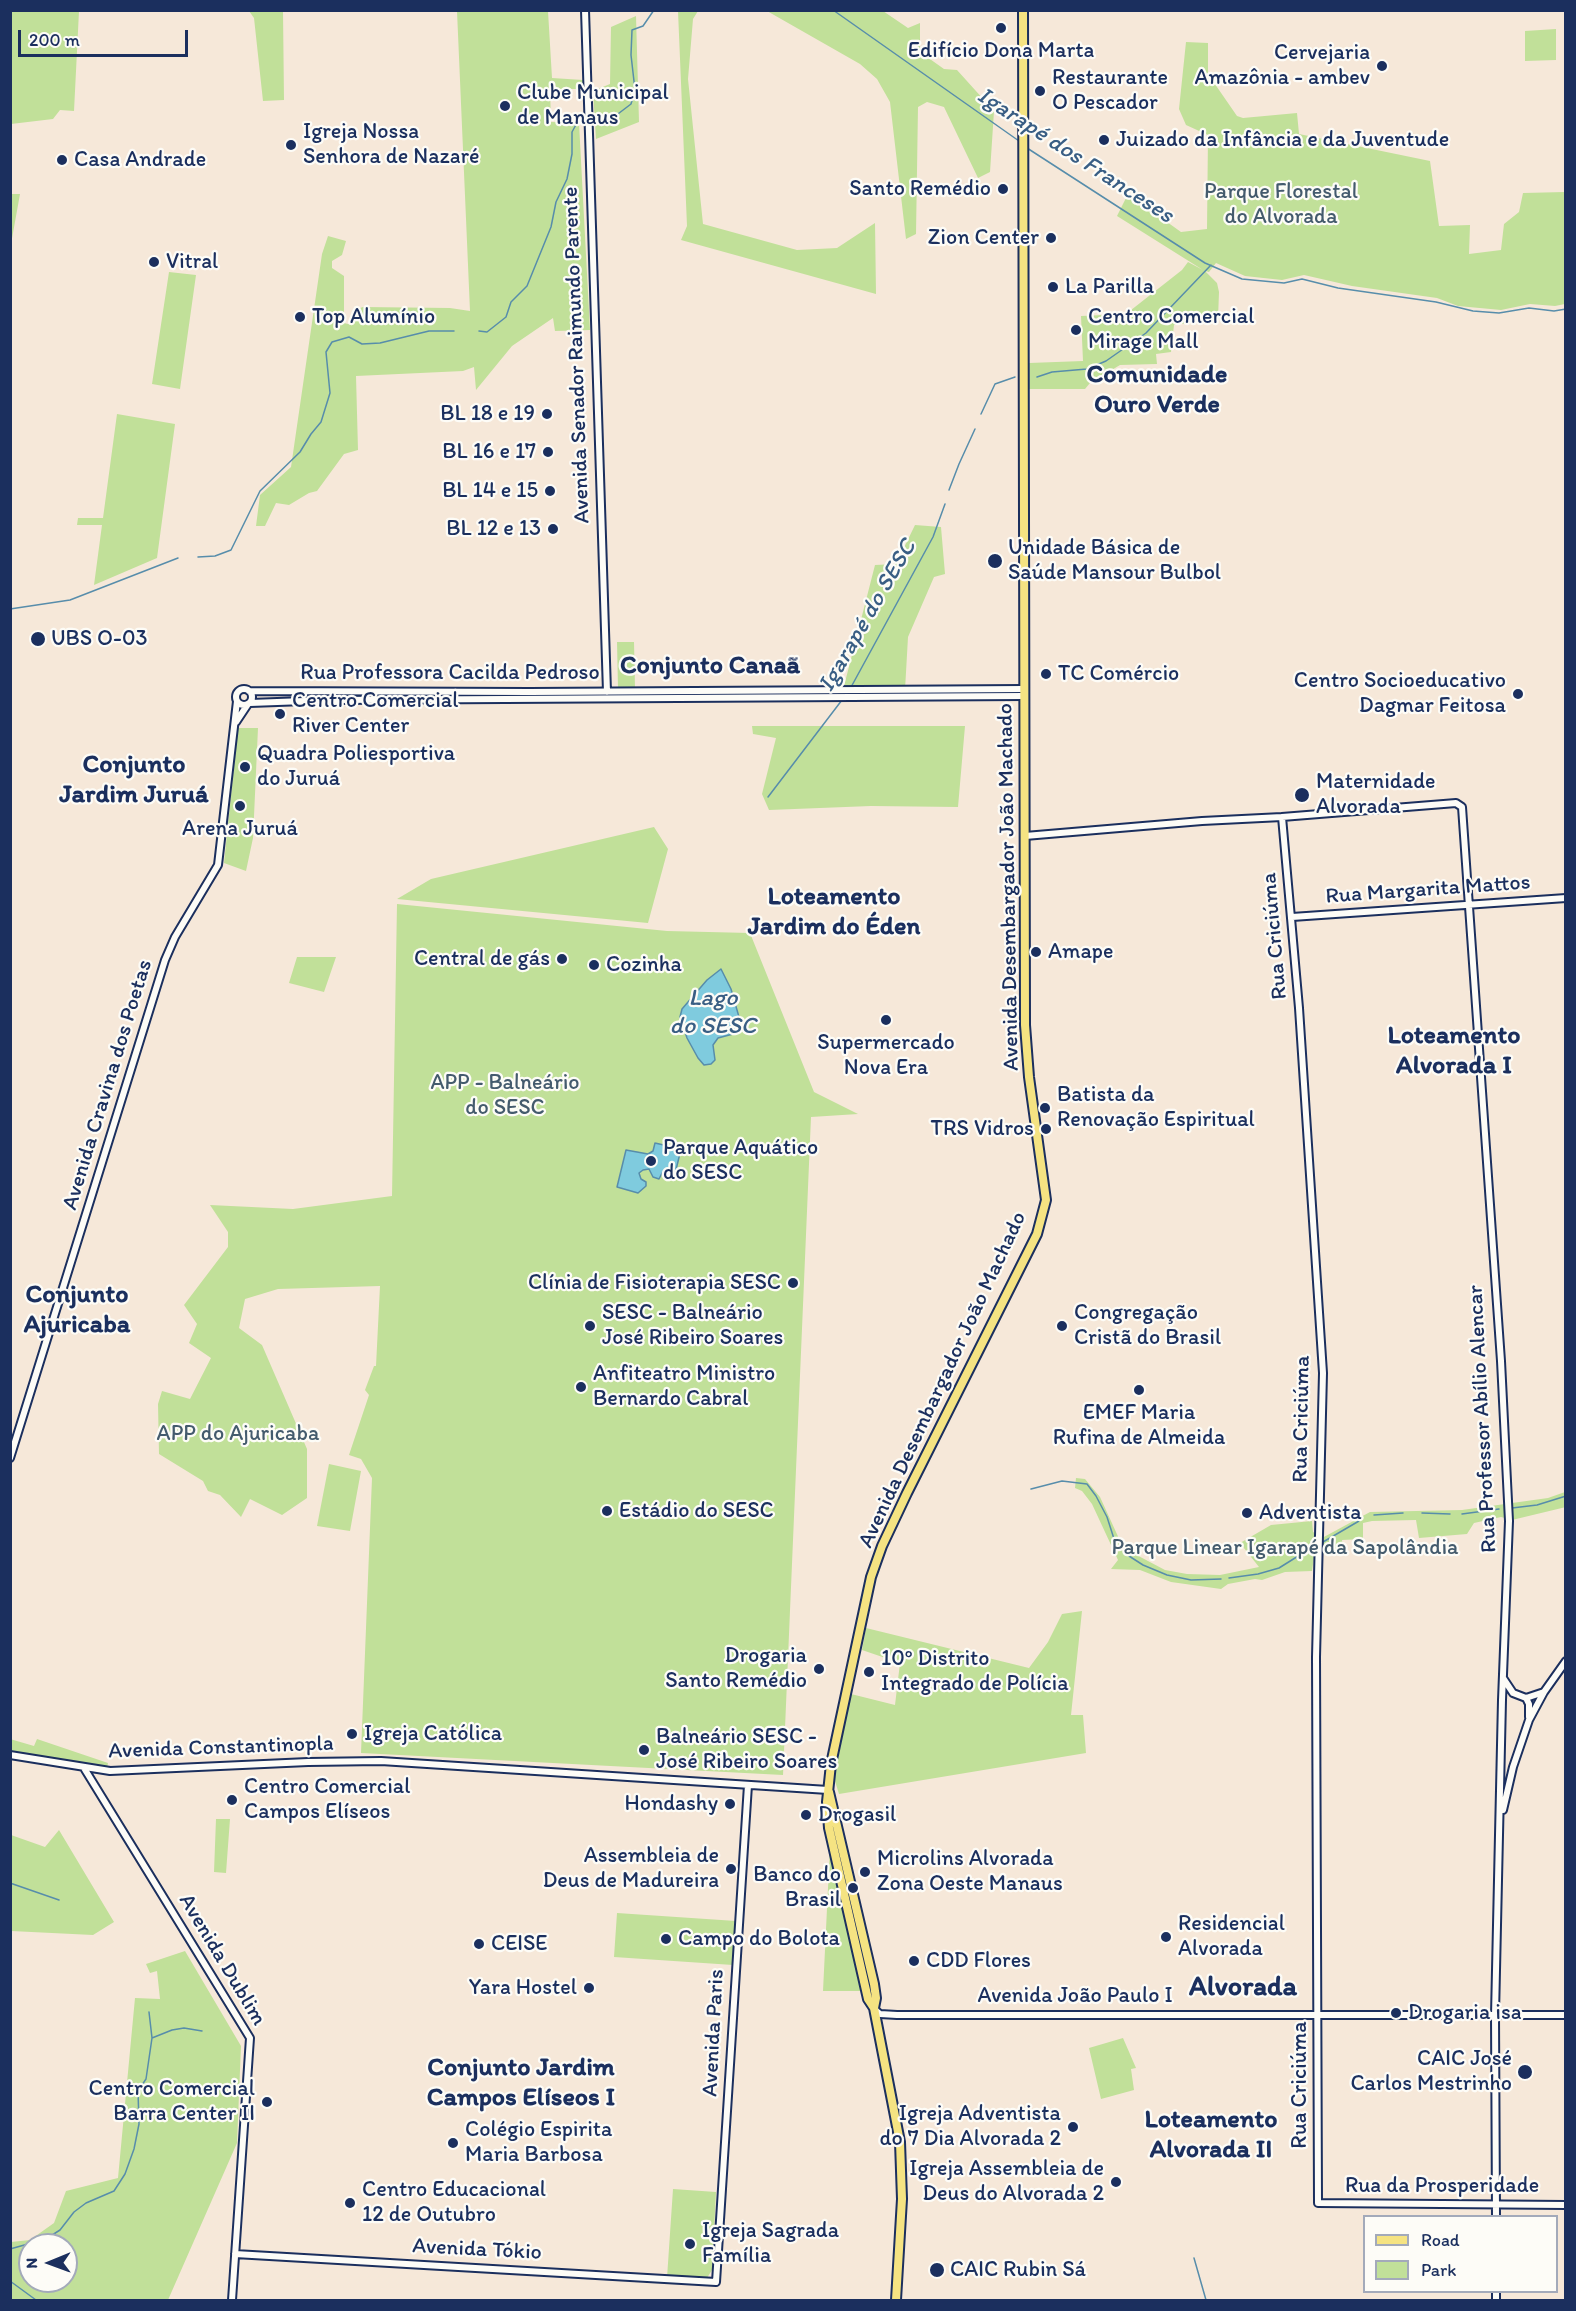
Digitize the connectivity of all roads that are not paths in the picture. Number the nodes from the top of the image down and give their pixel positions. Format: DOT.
graph roads {
  1 [pos="585,10"];
  2 [pos="1023,10"];
  3 [pos="607,690"];
  4 [pos="249,691"];
  5 [pos="1024,692"];
  6 [pos="608,698"];
  7 [pos="237,701"];
  8 [pos="249,704"];
  9 [pos="234,725"];
  10 [pos="1282,817"];
  11 [pos="1025,836"];
  12 [pos="1566,898"];
  13 [pos="1469,904"];
  14 [pos="1292,917"];
  15 [pos="10,1458"];
  16 [pos="1566,1661"];
  17 [pos="1502,1676"];
  18 [pos="1544,1692"];
  19 [pos="1513,1693"];
  20 [pos="1526,1698"];
  21 [pos="1502,1700"];
  22 [pos="1529,1720"];
  23 [pos="10,1755"];
  24 [pos="1500,1764"];
  25 [pos="1513,1767"];
  26 [pos="84,1768"];
  27 [pos="748,1785"];
  28 [pos="828,1790"];
  29 [pos="1500,1822"];
  30 [pos="874,2008"];
  31 [pos="1566,2014"];
  32 [pos="1318,2015"];
  33 [pos="1495,2015"];
  34 [pos="1318,2203"];
  35 [pos="1496,2204"];
  36 [pos="1566,2205"];
  37 [pos="1496,2215"];
  38 [pos="236,2254"];
  39 [pos="716,2282"];
  40 [pos="232,2301"];
  41 [pos="896,2301"];
  1 -- 3 [label="street, Avenida Senador Raimundo Parente"];
  2 -- 5 [label="main road, Avenida Desembargador João Machado"];
  3 -- 4 [label="street, Rua Professora Cacilda Pedroso"];
  3 -- 5 [label="street, Rua Professora Cacilda Pedroso"];
  3 -- 6 [label="street, Avenida Senador Raimundo Parente"];
  4 -- 7 [label="street"];
  4 -- 8 [label="street"];
  5 -- 6 [label="street, Rua Professora Cacilda Pedroso"];
  5 -- 11 [label="main road, Avenida Desembargador João Machado"];
  6 -- 8 [label="street, Rua Professora Cacilda Pedroso"];
  7 -- 8 [label="street"];
  7 -- 9 [label="street, Avenida Cravina dos Poetas"];
  8 -- 9 [label="street, Avenida Cravina dos Poetas"];
  9 -- 15 [label="street, Avenida Cravina dos Poetas"];
  10 -- 11 [label="street"];
  10 -- 13 [label="street, Rua Professor Abílio Alencar"];
  10 -- 14 [label="street, Rua Criciúma"];
  11 -- 28 [label="main road, Avenida Desembargador João Machado"];
  12 -- 13 [label="street, Rua Margarita Mattos"];
  13 -- 14 [label="street, Rua Margarita Mattos"];
  13 -- 17 [label="street, Rua Professor Abílio Alencar"];
  14 -- 32 [label="street, Rua Criciúma"];
  16 -- 18 [label="street"];
  17 -- 19 [label="street"];
  17 -- 21 [label="street, Rua Professor Abílio Alencar"];
  18 -- 20 [label="street"];
  18 -- 22 [label="street"];
  19 -- 20 [label="street"];
  19 -- 21 [label="street"];
  20 -- 22 [label="street"];
  21 -- 24 [label="street, Rua Professor Abílio Alencar"];
  22 -- 25 [label="street"];
  23 -- 26 [label="street, Avenida Constantinopla"];
  24 -- 25 [label="street"];
  24 -- 29 [label="street, Rua Professor Abílio Alencar"];
  25 -- 29 [label="street"];
  26 -- 27 [label="street, Avenida Constantinopla"];
  26 -- 38 [label="street, Avenida Dublim"];
  27 -- 28 [label="street, Avenida Constantinopla"];
  27 -- 39 [label="street, Avenida Paris"];
  28 -- 30 [label="main road, Avenida Desembargador João Machado"];
  29 -- 33 [label="street, Rua Professor Abílio Alencar"];
  30 -- 32 [label="street, Avenida João Paulo I"];
  30 -- 41 [label="main road, Avenida Desembargador João Machado"];
  31 -- 33 [label="street, Avenida João Paulo I"];
  32 -- 33 [label="street, Avenida João Paulo I"];
  32 -- 34 [label="street, Rua Criciúma"];
  33 -- 35 [label="street, Rua Professor Abílio Alencar"];
  34 -- 35 [label="street, Rua da Prosperidade"];
  35 -- 36 [label="street, Rua da Prosperidade"];
  35 -- 37 [label="street, Rua Professor Abílio Alencar"];
  38 -- 39 [label="street, Avenida Tókio"];
  38 -- 40 [label="street, Avenida Dublim"];
}
